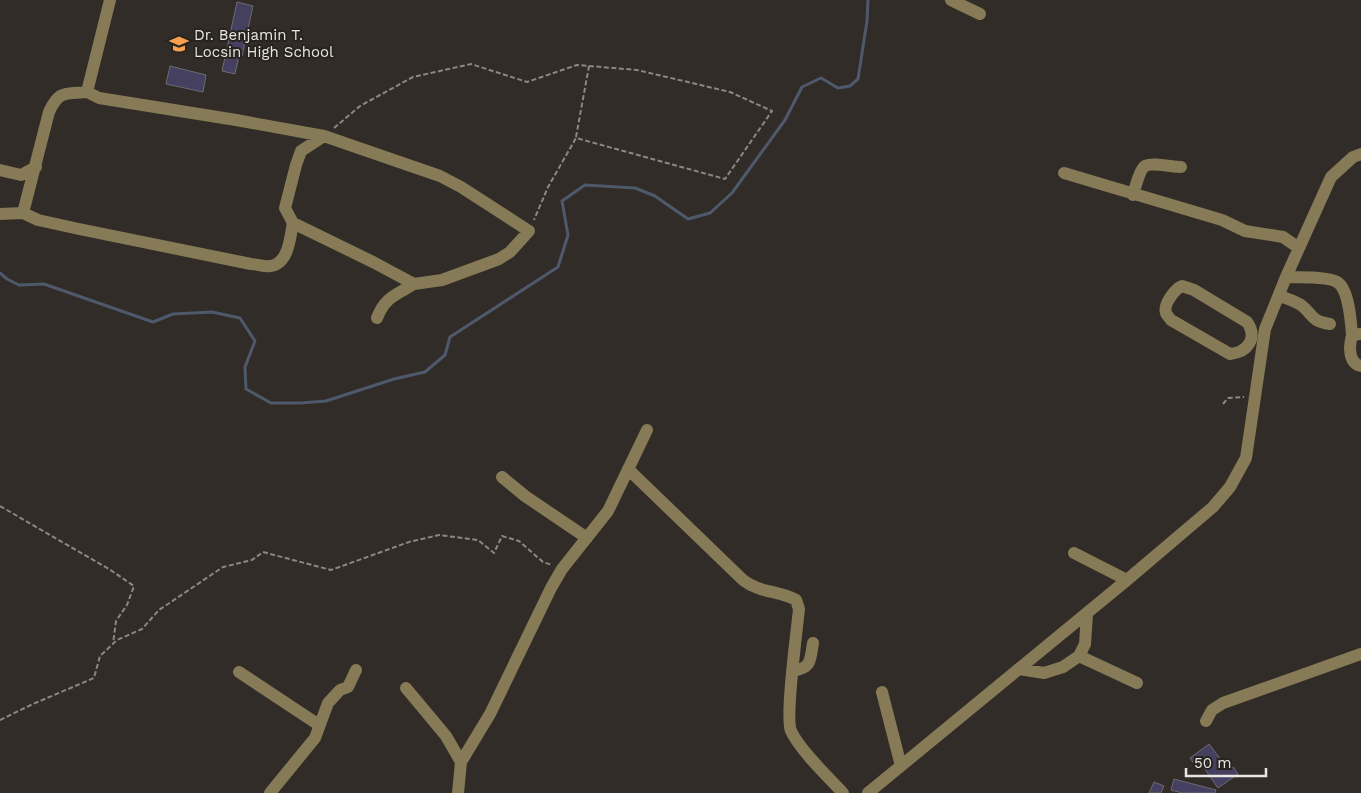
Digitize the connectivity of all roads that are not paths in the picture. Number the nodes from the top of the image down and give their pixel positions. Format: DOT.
graph roads {
  1 [pos="110,0"];
  2 [pos="951,0"];
  3 [pos="980,14"];
  4 [pos="87,92"];
  5 [pos="324,136"];
  6 [pos="1361,154"];
  7 [pos="36,167"];
  8 [pos="1181,167"];
  9 [pos="0,170"];
  10 [pos="1064,173"];
  11 [pos="1133,195"];
  12 [pos="23,213"];
  13 [pos="0,214"];
  14 [pos="293,223"];
  15 [pos="1299,248"];
  16 [pos="1286,277"];
  17 [pos="414,284"];
  18 [pos="1278,296"];
  19 [pos="377,318"];
  20 [pos="1330,324"];
  21 [pos="1357,334"];
  22 [pos="1248,346"];
  23 [pos="1262,352"];
  24 [pos="1361,366"];
  25 [pos="647,430"];
  26 [pos="628,469"];
  27 [pos="502,477"];
  28 [pos="587,538"];
  29 [pos="1074,553"];
  30 [pos="1127,580"];
  31 [pos="1087,614"];
  32 [pos="813,644"];
  33 [pos="1361,654"];
  34 [pos="1079,656"];
  35 [pos="1019,669"];
  36 [pos="356,670"];
  37 [pos="793,671"];
  38 [pos="239,672"];
  39 [pos="1137,682"];
  40 [pos="406,688"];
  41 [pos="882,692"];
  42 [pos="1206,721"];
  43 [pos="319,725"];
  44 [pos="461,762"];
  45 [pos="901,766"];
  46 [pos="270,793"];
  47 [pos="458,793"];
  48 [pos="843,793"];
  49 [pos="868,793"];
  1 -- 4 [label="street"];
  2 -- 3 [label="street"];
  4 -- 5 [label="street"];
  4 -- 7 [label="street"];
  5 -- 14 [label="street"];
  5 -- 17 [label="street"];
  6 -- 15 [label="street"];
  7 -- 9 [label="street"];
  7 -- 12 [label="street"];
  8 -- 11 [label="street"];
  10 -- 11 [label="street"];
  11 -- 15 [label="street"];
  12 -- 13 [label="street"];
  12 -- 14 [label="street"];
  14 -- 17 [label="street"];
  15 -- 16 [label="street"];
  16 -- 18 [label="street"];
  16 -- 21 [label="street"];
  17 -- 19 [label="street"];
  18 -- 20 [label="street"];
  18 -- 23 [label="street"];
  21 -- 24 [label="street"];
  22 -- 22 [label="street"];
  22 -- 23 [label="street"];
  23 -- 30 [label="street"];
  25 -- 26 [label="street"];
  26 -- 28 [label="street"];
  26 -- 37 [label="street"];
  27 -- 28 [label="street"];
  28 -- 44 [label="street"];
  29 -- 30 [label="street"];
  30 -- 31 [label="street"];
  31 -- 34 [label="street"];
  31 -- 35 [label="street"];
  32 -- 37 [label="street"];
  33 -- 42 [label="street"];
  34 -- 35 [label="street"];
  34 -- 39 [label="street"];
  35 -- 45 [label="street"];
  36 -- 43 [label="street"];
  37 -- 48 [label="street"];
  38 -- 43 [label="street"];
  40 -- 44 [label="street"];
  41 -- 45 [label="street"];
  43 -- 46 [label="street"];
  44 -- 47 [label="street"];
  45 -- 49 [label="street"];
}
